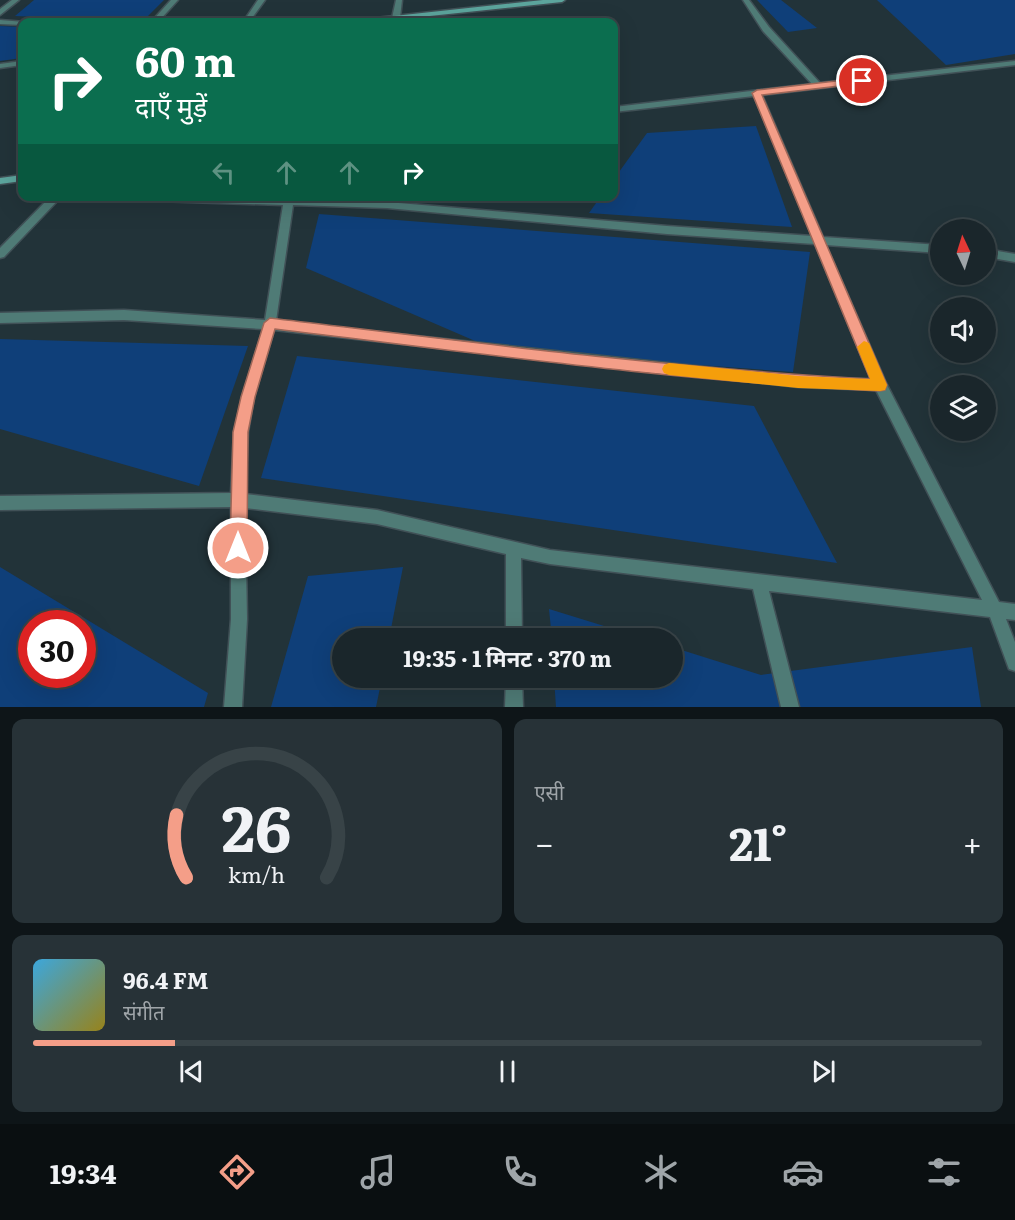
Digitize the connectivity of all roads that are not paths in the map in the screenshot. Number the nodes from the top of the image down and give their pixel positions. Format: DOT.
graph roads {
  1 [pos="16,0"];
  2 [pos="175,0"];
  3 [pos="262,0"];
  4 [pos="399,0"];
  5 [pos="562,0"];
  6 [pos="746,0"];
  7 [pos="0,13"];
  8 [pos="158,18"];
  9 [pos="249,18"];
  10 [pos="396,18"];
  11 [pos="0,22"];
  12 [pos="18,23"];
  13 [pos="1015,63"];
  14 [pos="18,64"];
  15 [pos="0,66"];
  16 [pos="818,86"];
  17 [pos="757,93"];
  18 [pos="618,110"];
  19 [pos="18,179"];
  20 [pos="0,181"];
  21 [pos="52,201"];
  22 [pos="289,201"];
  23 [pos="819,240"];
  24 [pos="930,248"];
  25 [pos="0,254"];
  26 [pos="996,256"];
  27 [pos="1013,260"];
  28 [pos="0,318"];
  29 [pos="270,323"];
  30 [pos="880,385"];
  31 [pos="238,500"];
  32 [pos="0,503"];
  33 [pos="513,549"];
  34 [pos="759,582"];
  35 [pos="995,610"];
  36 [pos="1015,612"];
  37 [pos="514,628"];
  38 [pos="1015,663"];
  39 [pos="514,688"];
  40 [pos="233,707"];
  41 [pos="514,707"];
  42 [pos="790,707"];
  1 -- 7 [label="street"];
  2 -- 8 [label="street"];
  3 -- 9 [label="street"];
  4 -- 10 [label="street"];
  5 -- 10 [label="main road"];
  6 -- 16 [label="street"];
  11 -- 12 [label="street"];
  13 -- 16 [label="street"];
  14 -- 15 [label="street"];
  16 -- 17 [label="street"];
  17 -- 18 [label="street"];
  17 -- 23 [label="street"];
  19 -- 20 [label="main road"];
  21 -- 25 [label="street"];
  22 -- 23 [label="street"];
  22 -- 29 [label="street"];
  23 -- 24 [label="street"];
  23 -- 30 [label="street"];
  26 -- 27 [label="street"];
  28 -- 29 [label="street"];
  29 -- 30 [label="street"];
  29 -- 31 [label="street"];
  30 -- 35 [label="street"];
  31 -- 32 [label="street"];
  31 -- 33 [label="street"];
  31 -- 40 [label="street"];
  33 -- 34 [label="street"];
  33 -- 37 [label="street"];
  34 -- 35 [label="street"];
  34 -- 42 [label="street"];
  35 -- 36 [label="street"];
  35 -- 38 [label="street"];
  39 -- 41 [label="street"];
}
